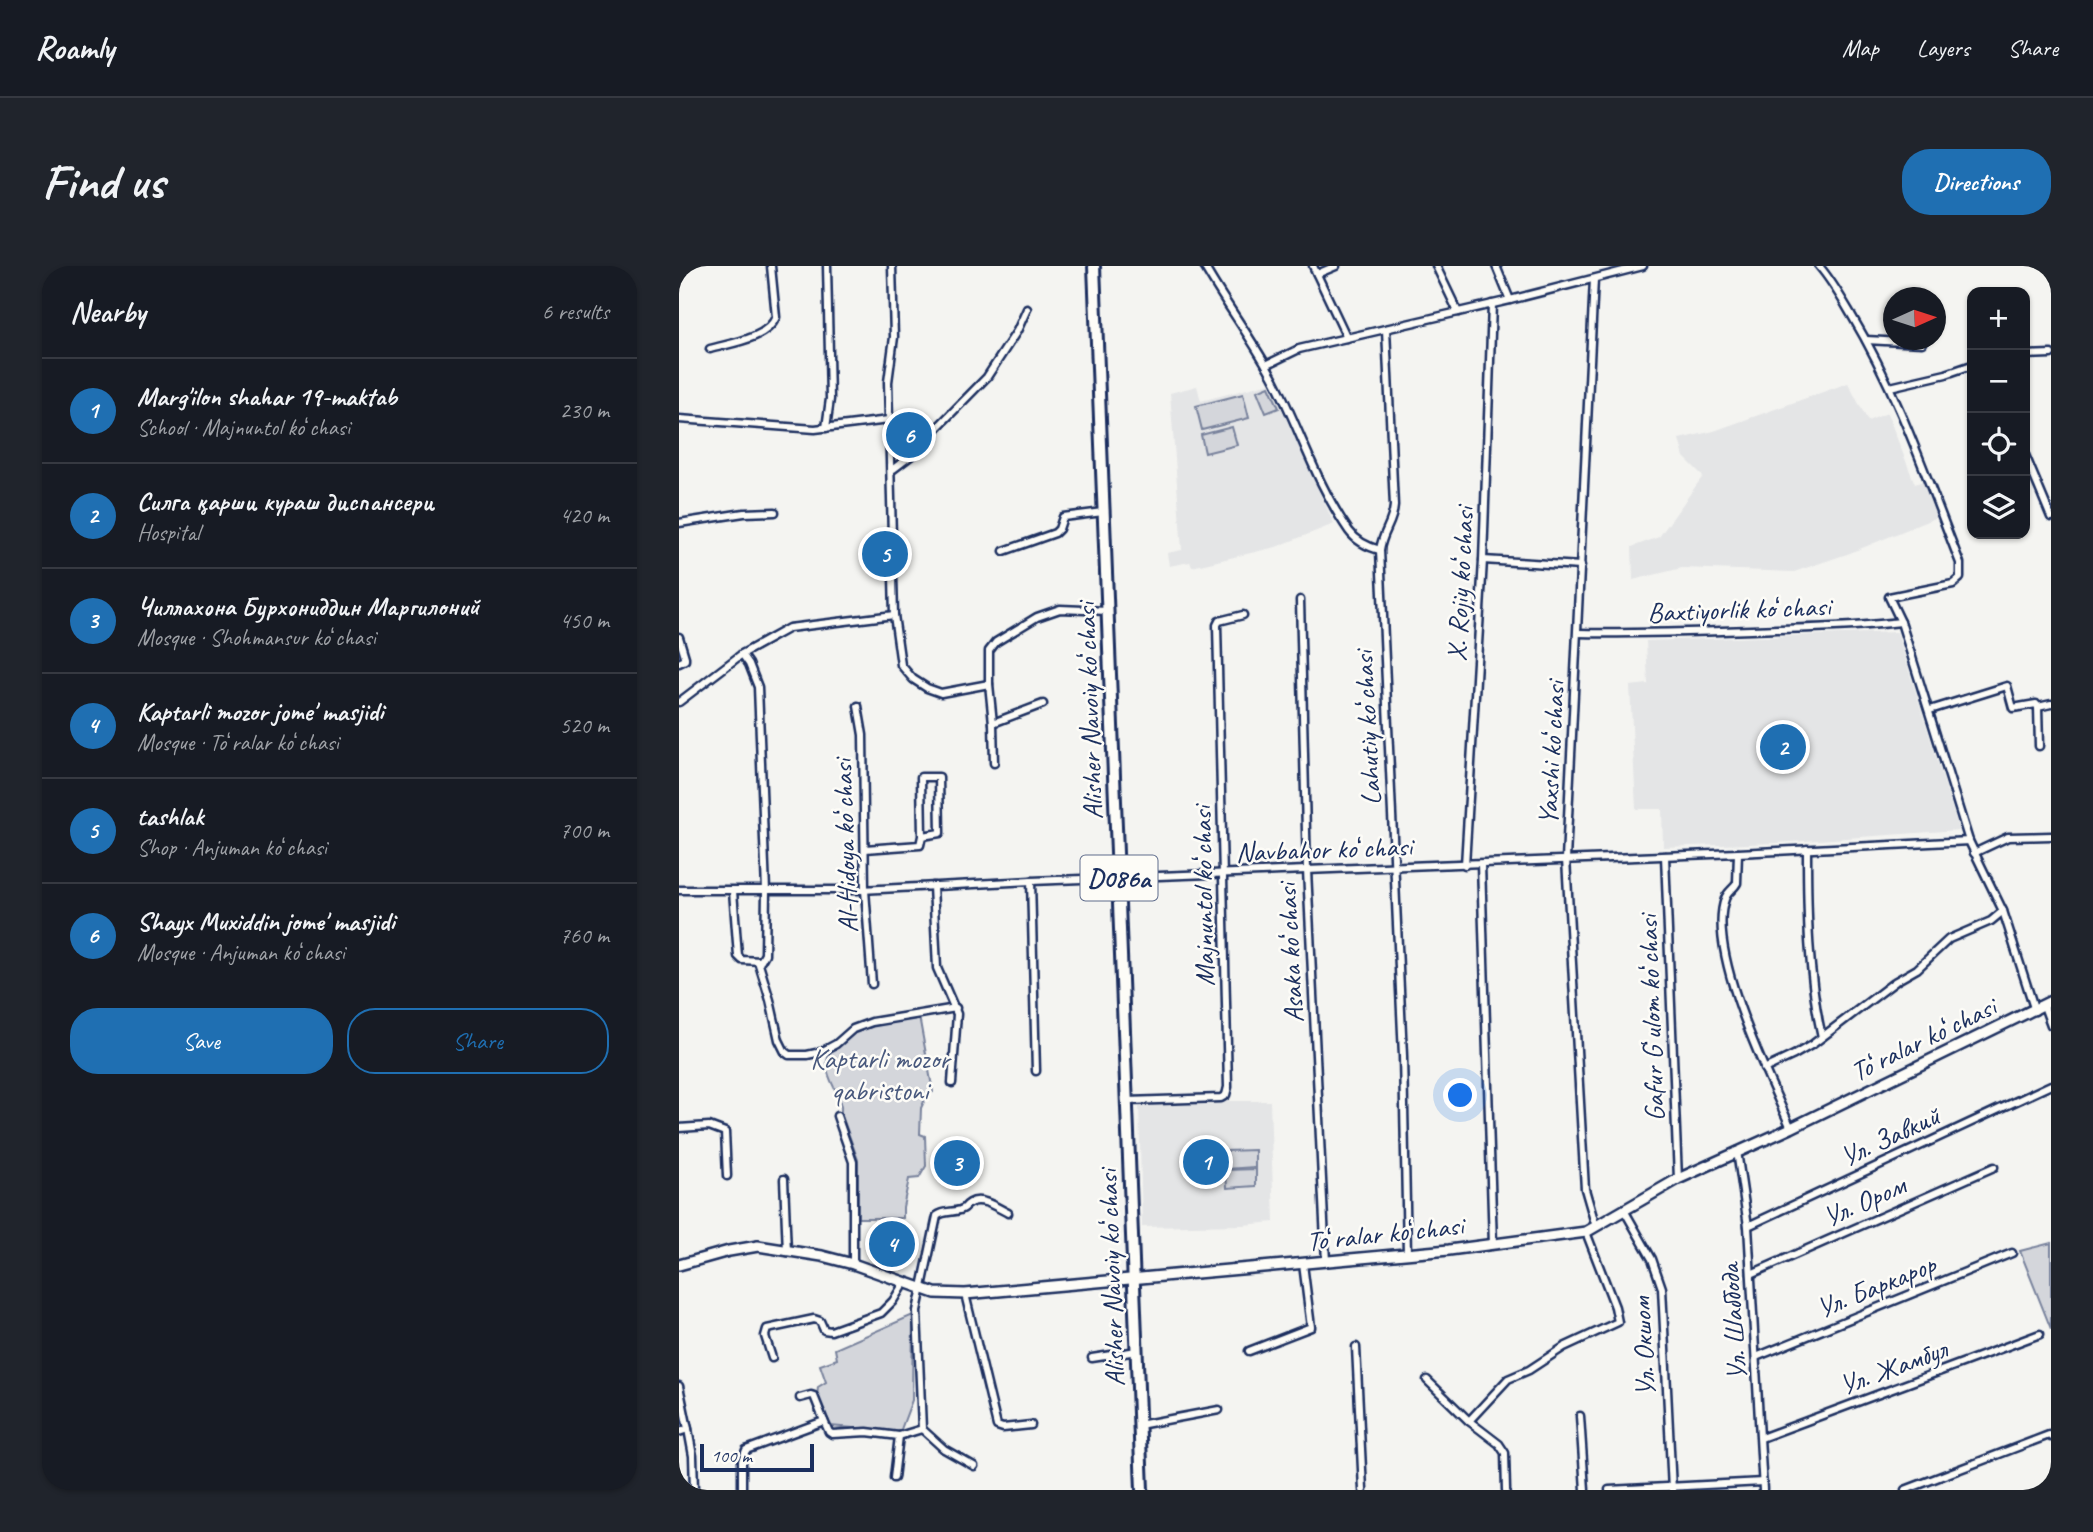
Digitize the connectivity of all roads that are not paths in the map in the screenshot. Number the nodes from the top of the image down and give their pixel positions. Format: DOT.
graph roads {
  1 [pos="771,266"];
  2 [pos="827,266"];
  3 [pos="893,266"];
  4 [pos="1094,266"];
  5 [pos="1204,266"];
  6 [pos="1313,266"];
  7 [pos="1336,266"];
  8 [pos="1436,266"];
  9 [pos="1496,266"];
  10 [pos="1643,266"];
  11 [pos="1819,266"];
  12 [pos="1317,274"];
  13 [pos="1594,279"];
  14 [pos="1510,300"];
  15 [pos="1492,304"];
  16 [pos="1027,309"];
  17 [pos="1458,312"];
  18 [pos="1386,329"];
  19 [pos="1347,338"];
  20 [pos="1866,340"];
  21 [pos="1883,341"];
  22 [pos="710,349"];
  23 [pos="2051,354"];
  24 [pos="2030,355"];
  25 [pos="1266,365"];
  26 [pos="1967,367"];
  27 [pos="1890,387"];
  28 [pos="679,419"];
  29 [pos="890,420"];
  30 [pos="826,428"];
  31 [pos="2030,467"];
  32 [pos="892,470"];
  33 [pos="775,512"];
  34 [pos="1103,512"];
  35 [pos="2051,517"];
  36 [pos="679,523"];
  37 [pos="1380,550"];
  38 [pos="1004,551"];
  39 [pos="1483,561"];
  40 [pos="1581,566"];
  41 [pos="1300,600"];
  42 [pos="1108,611"];
  43 [pos="894,615"];
  44 [pos="1243,615"];
  45 [pos="1901,622"];
  46 [pos="1578,633"];
  47 [pos="679,637"];
  48 [pos="742,654"];
  49 [pos="679,663"];
  50 [pos="989,684"];
  51 [pos="679,702"];
  52 [pos="1043,704"];
  53 [pos="2051,704"];
  54 [pos="858,706"];
  55 [pos="2038,706"];
  56 [pos="1930,710"];
  57 [pos="993,723"];
  58 [pos="2039,746"];
  59 [pos="994,763"];
  60 [pos="922,836"];
  61 [pos="2051,836"];
  62 [pos="1969,841"];
  63 [pos="865,849"];
  64 [pos="1807,849"];
  65 [pos="1738,853"];
  66 [pos="1974,853"];
  67 [pos="1665,856"];
  68 [pos="1566,859"];
  69 [pos="1481,864"];
  70 [pos="1465,865"];
  71 [pos="1395,868"];
  72 [pos="1307,870"];
  73 [pos="1223,873"];
  74 [pos="1119,878"];
  75 [pos="1031,881"];
  76 [pos="933,886"];
  77 [pos="679,890"];
  78 [pos="865,890"];
  79 [pos="733,891"];
  80 [pos="766,891"];
  81 [pos="2003,911"];
  82 [pos="758,961"];
  83 [pos="871,985"];
  84 [pos="2043,1006"];
  85 [pos="956,1008"];
  86 [pos="2051,1025"];
  87 [pos="1822,1037"];
  88 [pos="1764,1069"];
  89 [pos="1036,1071"];
  90 [pos="952,1083"];
  91 [pos="2051,1085"];
  92 [pos="1127,1101"];
  93 [pos="837,1116"];
  94 [pos="679,1128"];
  95 [pos="1791,1128"];
  96 [pos="1737,1152"];
  97 [pos="1994,1167"];
  98 [pos="727,1176"];
  99 [pos="784,1179"];
  100 [pos="1678,1179"];
  101 [pos="1624,1210"];
  102 [pos="1008,1213"];
  103 [pos="1748,1226"];
  104 [pos="1591,1230"];
  105 [pos="1493,1245"];
  106 [pos="787,1252"];
  107 [pos="2012,1253"];
  108 [pos="1407,1254"];
  109 [pos="1327,1262"];
  110 [pos="853,1264"];
  111 [pos="1303,1264"];
  112 [pos="679,1265"];
  113 [pos="1751,1274"];
  114 [pos="1134,1279"];
  115 [pos="904,1283"];
  116 [pos="921,1289"];
  117 [pos="965,1294"];
  118 [pos="2040,1334"];
  119 [pos="1356,1347"];
  120 [pos="1137,1351"];
  121 [pos="1249,1351"];
  122 [pos="1756,1357"];
  123 [pos="772,1358"];
  124 [pos="1092,1358"];
  125 [pos="1427,1380"];
  126 [pos="679,1386"];
  127 [pos="800,1398"];
  128 [pos="1219,1410"];
  129 [pos="1580,1416"];
  130 [pos="824,1421"];
  131 [pos="1469,1421"];
  132 [pos="1031,1425"];
  133 [pos="1139,1425"];
  134 [pos="688,1429"];
  135 [pos="922,1429"];
  136 [pos="679,1432"];
  137 [pos="899,1436"];
  138 [pos="2051,1437"];
  139 [pos="1761,1438"];
  140 [pos="974,1466"];
  141 [pos="894,1478"];
  142 [pos="1763,1486"];
  143 [pos="1672,1488"];
  144 [pos="694,1490"];
  145 [pos="742,1490"];
  146 [pos="1142,1490"];
  147 [pos="1363,1490"];
  148 [pos="1506,1490"];
  149 [pos="1585,1490"];
  150 [pos="1609,1490"];
  151 [pos="1905,1490"];
  1 -- 22 [label="street"];
  2 -- 30 [label="street"];
  3 -- 29 [label="street"];
  4 -- 34 [label="main road, Alisher Navoiy koʻchasi / D086a"];
  5 -- 25 [label="street"];
  6 -- 12 [label="street"];
  7 -- 12 [label="street"];
  8 -- 17 [label="street"];
  9 -- 14 [label="street"];
  10 -- 13 [label="street"];
  11 -- 20 [label="street"];
  12 -- 19 [label="street"];
  13 -- 14 [label="street"];
  13 -- 40 [label="street, Yaxshi koʻchasi"];
  14 -- 15 [label="street"];
  15 -- 17 [label="street"];
  15 -- 39 [label="street, X. Rojiy koʻchasi"];
  16 -- 32 [label="street"];
  17 -- 18 [label="street"];
  18 -- 19 [label="street"];
  18 -- 37 [label="street, Lahutiy koʻchasi"];
  19 -- 25 [label="street"];
  20 -- 21 [label="street"];
  20 -- 27 [label="street"];
  23 -- 24 [label="street"];
  25 -- 37 [label="street"];
  26 -- 27 [label="street"];
  27 -- 45 [label="street"];
  28 -- 30 [label="street"];
  29 -- 30 [label="street"];
  29 -- 32 [label="street"];
  31 -- 35 [label="street"];
  32 -- 43 [label="street"];
  33 -- 36 [label="street"];
  34 -- 38 [label="street"];
  34 -- 42 [label="main road, Alisher Navoiy koʻchasi / D086a"];
  37 -- 71 [label="street, Lahutiy koʻchasi"];
  39 -- 40 [label="street"];
  39 -- 70 [label="street, X. Rojiy koʻchasi"];
  40 -- 46 [label="street, Yaxshi koʻchasi"];
  41 -- 72 [label="street, Asaka koʻchasi"];
  42 -- 50 [label="street"];
  42 -- 74 [label="main road, Alisher Navoiy koʻchasi / D086a"];
  43 -- 48 [label="street"];
  43 -- 50 [label="street"];
  44 -- 73 [label="street, Majnuntol koʻchasi"];
  45 -- 46 [label="street, Baxtiyorlik koʻchasi"];
  45 -- 56 [label="street"];
  46 -- 68 [label="street, Yaxshi koʻchasi"];
  47 -- 49 [label="street"];
  48 -- 51 [label="street"];
  48 -- 80 [label="street"];
  50 -- 57 [label="street"];
  52 -- 57 [label="street"];
  53 -- 55 [label="street"];
  54 -- 63 [label="street, Al-Hidoya koʻchasi"];
  55 -- 56 [label="street"];
  55 -- 58 [label="street"];
  56 -- 62 [label="street"];
  57 -- 59 [label="street"];
  60 -- 60 [label="street"];
  60 -- 63 [label="street"];
  61 -- 66 [label="street"];
  62 -- 64 [label="street, Navbahor koʻchasi"];
  62 -- 66 [label="street"];
  63 -- 78 [label="street, Al-Hidoya koʻchasi"];
  64 -- 65 [label="street, Navbahor koʻchasi"];
  64 -- 87 [label="street"];
  65 -- 67 [label="street, Navbahor koʻchasi"];
  65 -- 88 [label="street"];
  66 -- 81 [label="street"];
  67 -- 68 [label="street, Navbahor koʻchasi"];
  67 -- 100 [label="street, Gafur Gʻulom koʻchasi"];
  68 -- 69 [label="street, Navbahor koʻchasi"];
  68 -- 104 [label="street, Yaxshi koʻchasi"];
  69 -- 70 [label="street, Navbahor koʻchasi"];
  69 -- 105 [label="street"];
  70 -- 71 [label="street, Navbahor koʻchasi"];
  71 -- 72 [label="street, Navbahor koʻchasi"];
  71 -- 108 [label="street, Lahutiy koʻchasi"];
  72 -- 73 [label="street, Navbahor koʻchasi"];
  72 -- 109 [label="street, Asaka koʻchasi"];
  73 -- 74 [label="street, Navbahor koʻchasi"];
  73 -- 92 [label="street, Majnuntol koʻchasi"];
  74 -- 75 [label="street, Navbahor koʻchasi"];
  74 -- 92 [label="main road, Alisher Navoiy koʻchasi / D086a"];
  75 -- 76 [label="street, Navbahor koʻchasi"];
  75 -- 89 [label="street"];
  76 -- 78 [label="street, Navbahor koʻchasi"];
  76 -- 85 [label="street"];
  77 -- 79 [label="street, Navbahor koʻchasi"];
  78 -- 80 [label="street, Navbahor koʻchasi"];
  78 -- 83 [label="street, Al-Hidoya koʻchasi"];
  79 -- 80 [label="street, Navbahor koʻchasi"];
  79 -- 82 [label="street"];
  80 -- 82 [label="street"];
  81 -- 84 [label="street"];
  81 -- 87 [label="street"];
  82 -- 85 [label="street"];
  84 -- 86 [label="street"];
  84 -- 95 [label="main road, Toʻralar koʻchasi"];
  85 -- 90 [label="street"];
  87 -- 88 [label="street"];
  88 -- 95 [label="street"];
  91 -- 103 [label="street, Ул. Завкий"];
  92 -- 114 [label="main road, Alisher Navoiy koʻchasi / D086a"];
  93 -- 110 [label="street"];
  94 -- 98 [label="street"];
  95 -- 96 [label="main road, Toʻralar koʻchasi"];
  96 -- 100 [label="main road, Toʻralar koʻchasi"];
  96 -- 103 [label="street, Ул. Шаббода"];
  97 -- 113 [label="street, Ул. Ором"];
  99 -- 106 [label="street"];
  100 -- 101 [label="main road, Toʻralar koʻchasi"];
  101 -- 104 [label="main road, Toʻralar koʻchasi"];
  101 -- 143 [label="street, Ул. Окшом"];
  102 -- 116 [label="street"];
  103 -- 113 [label="street, Ул. Шаббода"];
  104 -- 105 [label="main road, Toʻralar koʻchasi"];
  104 -- 131 [label="street, Yaxshi koʻchasi"];
  105 -- 108 [label="main road, Toʻralar koʻchasi"];
  106 -- 110 [label="main road, Toʻralar koʻchasi"];
  106 -- 112 [label="main road, Toʻralar koʻchasi"];
  107 -- 122 [label="street, Ул. Баркарор"];
  108 -- 109 [label="main road, Toʻralar koʻchasi"];
  109 -- 111 [label="main road, Toʻralar koʻchasi"];
  110 -- 115 [label="main road, Toʻralar koʻchasi"];
  111 -- 114 [label="main road, Toʻralar koʻchasi"];
  111 -- 121 [label="street"];
  113 -- 122 [label="street, Ул. Шаббода"];
  114 -- 117 [label="main road, Toʻralar koʻchasi"];
  114 -- 120 [label="main road, Alisher Navoiy koʻchasi / D086a"];
  115 -- 116 [label="main road, Toʻralar koʻchasi"];
  115 -- 123 [label="street"];
  116 -- 117 [label="main road, Toʻralar koʻchasi"];
  116 -- 135 [label="street"];
  117 -- 132 [label="street"];
  118 -- 139 [label="street, Ул. Жамбул"];
  119 -- 147 [label="street"];
  120 -- 124 [label="street"];
  120 -- 133 [label="main road, Alisher Navoiy koʻchasi / D086a"];
  122 -- 139 [label="street, Ул. Шаббода"];
  125 -- 131 [label="street"];
  126 -- 134 [label="street"];
  127 -- 130 [label="street"];
  128 -- 133 [label="street"];
  129 -- 149 [label="street"];
  130 -- 137 [label="street"];
  130 -- 145 [label="street"];
  131 -- 148 [label="street"];
  133 -- 146 [label="main road, Alisher Navoiy koʻchasi / D086a"];
  134 -- 136 [label="street"];
  134 -- 144 [label="street"];
  135 -- 137 [label="street"];
  135 -- 140 [label="street"];
  137 -- 141 [label="street"];
  138 -- 151 [label="street"];
  139 -- 142 [label="street, Ул. Шаббода"];
  142 -- 143 [label="street"];
  143 -- 150 [label="street"];
}
